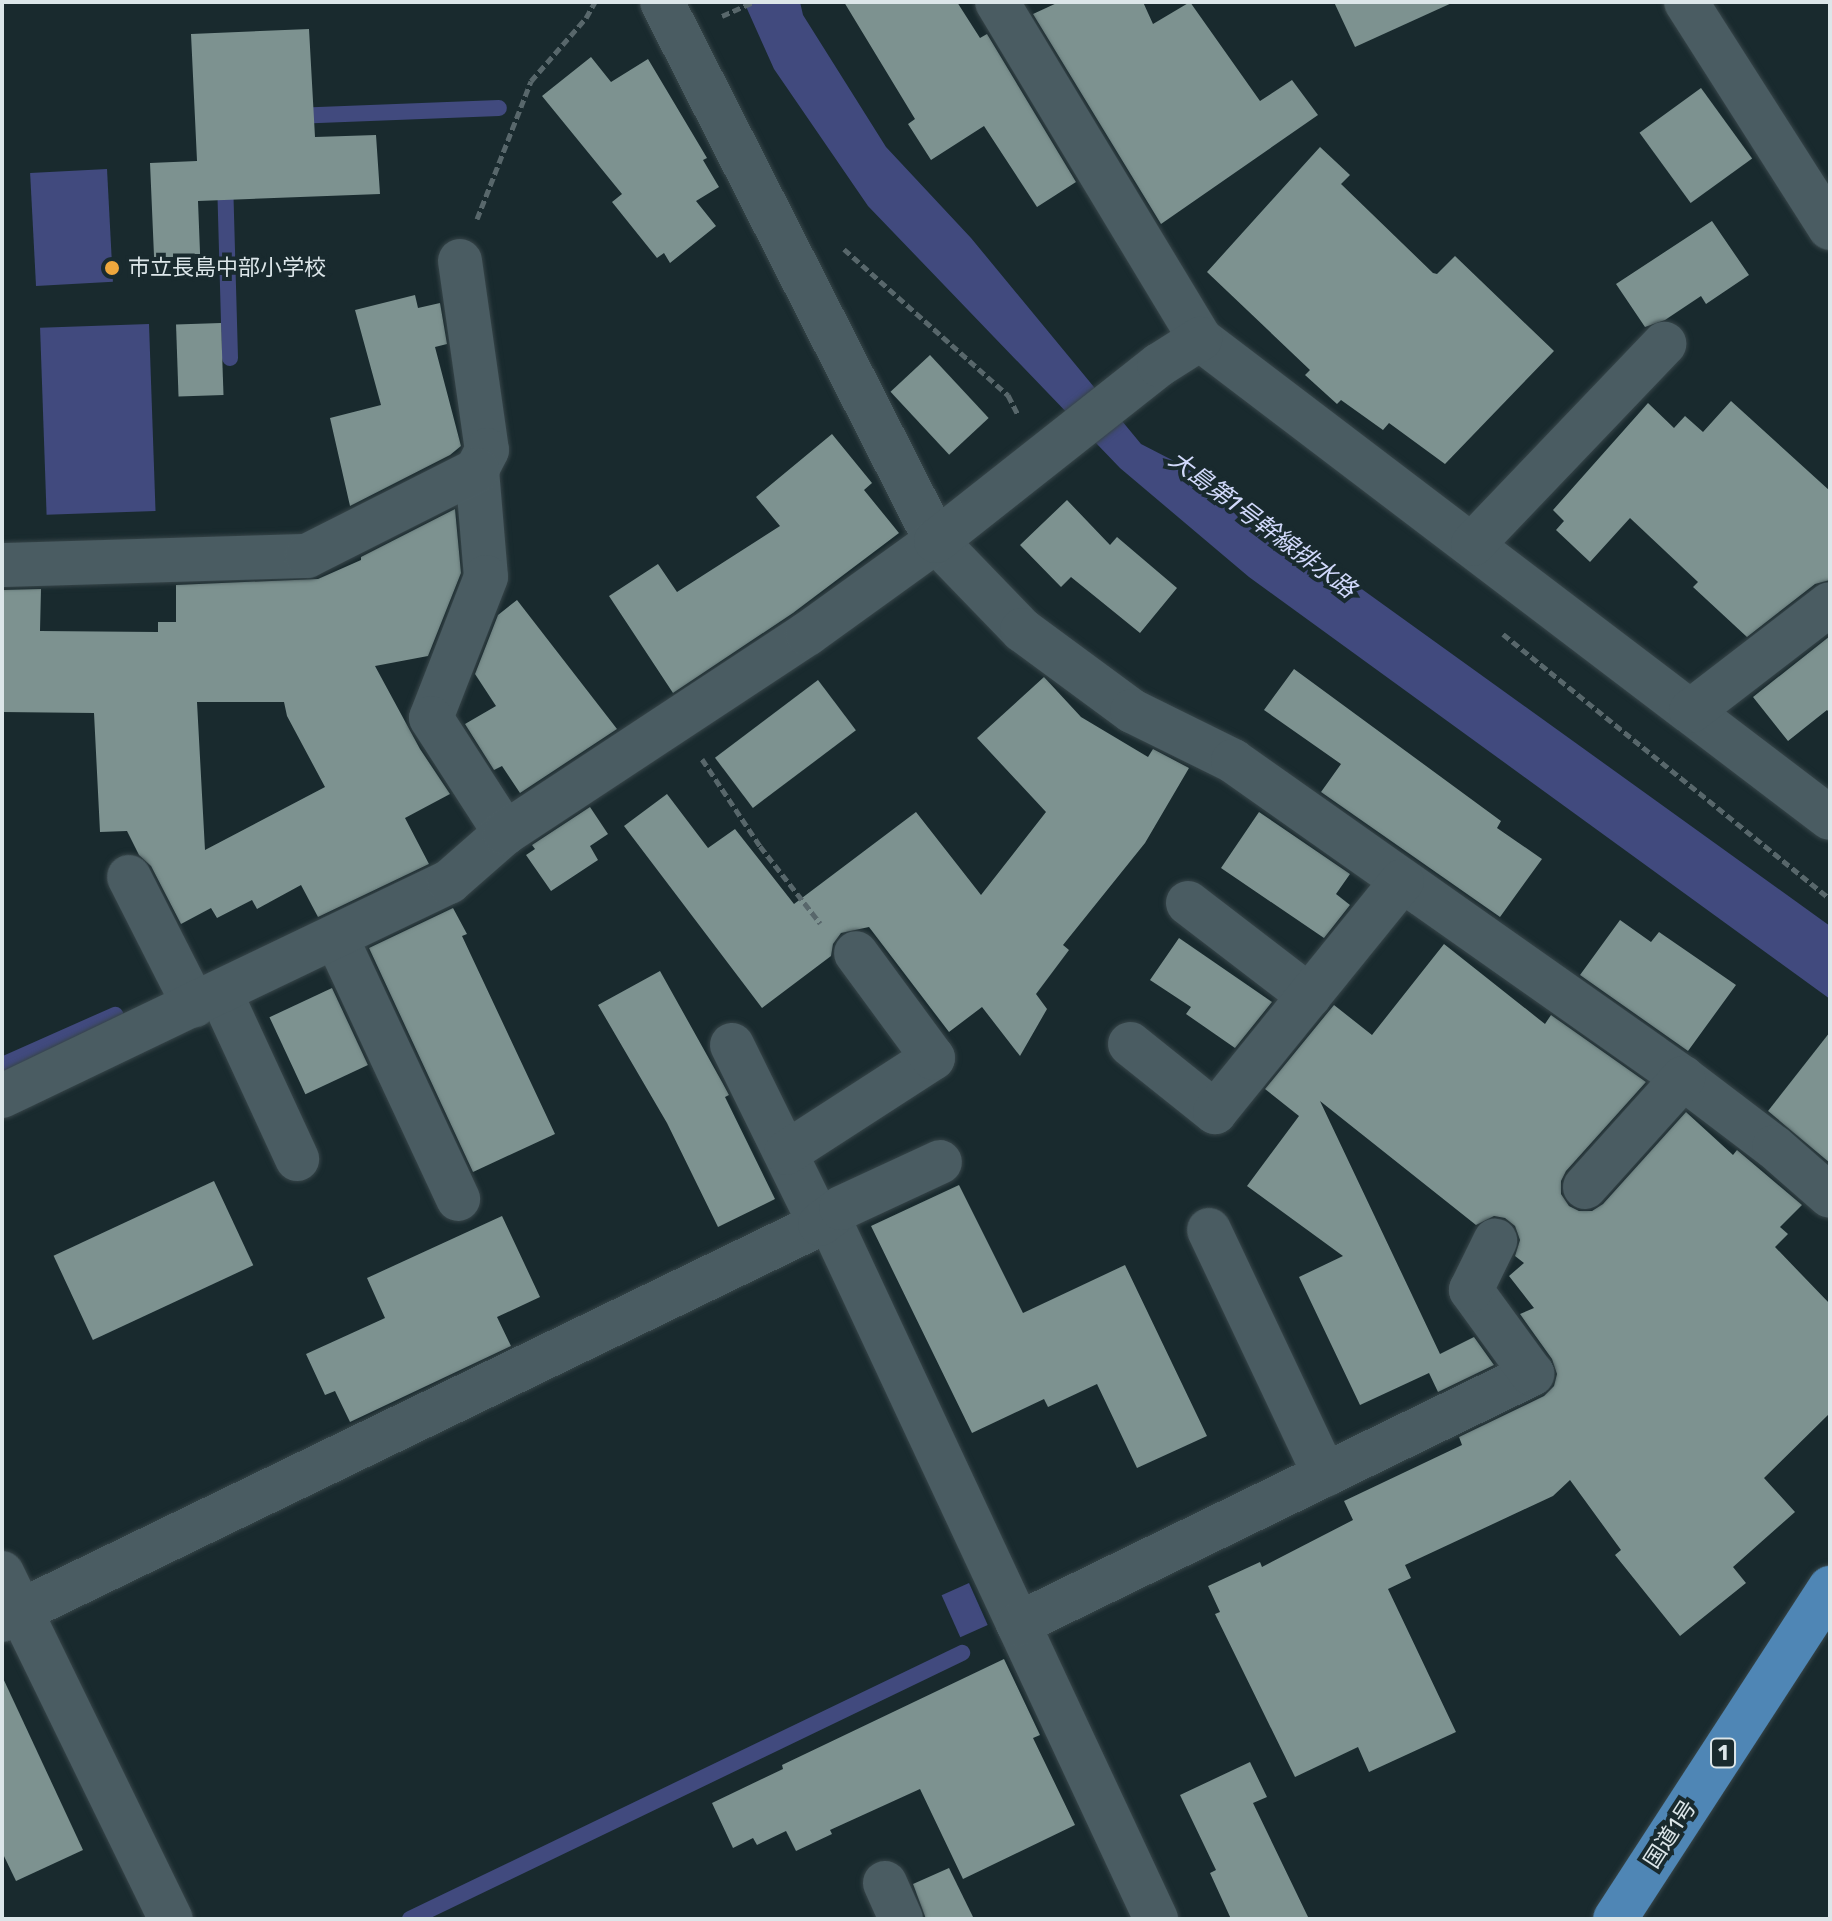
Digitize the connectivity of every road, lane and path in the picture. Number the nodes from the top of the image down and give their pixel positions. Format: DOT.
graph roads {
  1 [pos="595,2"];
  2 [pos="662,2"];
  3 [pos="754,2"];
  4 [pos="997,2"];
  5 [pos="1686,2"];
  6 [pos="721,16"];
  7 [pos="1830,228"];
  8 [pos="841,246"];
  9 [pos="460,261"];
  10 [pos="1200,339"];
  11 [pos="1664,344"];
  12 [pos="1050,452"];
  13 [pos="477,470"];
  14 [pos="936,541"];
  15 [pos="1473,544"];
  16 [pos="2,565"];
  17 [pos="1830,604"];
  18 [pos="1691,711"];
  19 [pos="677,721"];
  20 [pos="1830,818"];
  21 [pos="505,833"];
  22 [pos="129,877"];
  23 [pos="1402,881"];
  24 [pos="1188,903"];
  25 [pos="336,937"];
  26 [pos="856,953"];
  27 [pos="1309,996"];
  28 [pos="207,998"];
  29 [pos="1130,1044"];
  30 [pos="732,1045"];
  31 [pos="1683,1078"];
  32 [pos="2,1096"];
  33 [pos="786,1153"];
  34 [pos="297,1159"];
  35 [pos="940,1162"];
  36 [pos="1585,1187"];
  37 [pos="1830,1196"];
  38 [pos="458,1199"];
  39 [pos="825,1222"];
  40 [pos="1209,1230"];
  41 [pos="1495,1241"];
  42 [pos="1325,1475"];
  43 [pos="1830,1588"];
  44 [pos="8,1601"];
  45 [pos="1018,1624"];
  46 [pos="171,1919"];
  47 [pos="1156,1919"];
  48 [pos="1615,1919"];
  1 -- 9 [label="path"];
  2 -- 14 [label="street"];
  3 -- 6 [label="path"];
  4 -- 10 [label="street"];
  5 -- 7 [label="street"];
  8 -- 12 [label="path"];
  9 -- 13 [label="street"];
  10 -- 12 [label="street"];
  10 -- 15 [label="street"];
  11 -- 15 [label="street"];
  12 -- 14 [label="street"];
  13 -- 16 [label="street"];
  13 -- 21 [label="street"];
  14 -- 19 [label="street"];
  14 -- 23 [label="street"];
  15 -- 18 [label="street"];
  17 -- 18 [label="street"];
  18 -- 20 [label="street"];
  19 -- 21 [label="street"];
  19 -- 26 [label="path"];
  21 -- 25 [label="street"];
  22 -- 28 [label="street"];
  23 -- 27 [label="street"];
  23 -- 31 [label="street"];
  24 -- 27 [label="street"];
  25 -- 28 [label="street"];
  25 -- 38 [label="street"];
  26 -- 33 [label="street"];
  27 -- 29 [label="street"];
  28 -- 32 [label="street"];
  28 -- 34 [label="street"];
  30 -- 33 [label="street"];
  31 -- 36 [label="street"];
  31 -- 37 [label="street"];
  33 -- 39 [label="street"];
  35 -- 39 [label="street"];
  39 -- 44 [label="street"];
  39 -- 45 [label="street"];
  40 -- 42 [label="street"];
  41 -- 42 [label="street"];
  42 -- 45 [label="street"];
  43 -- 48 [label="highway, 国道1号 / 1"];
  44 -- 46 [label="street"];
  45 -- 47 [label="street"];
}
